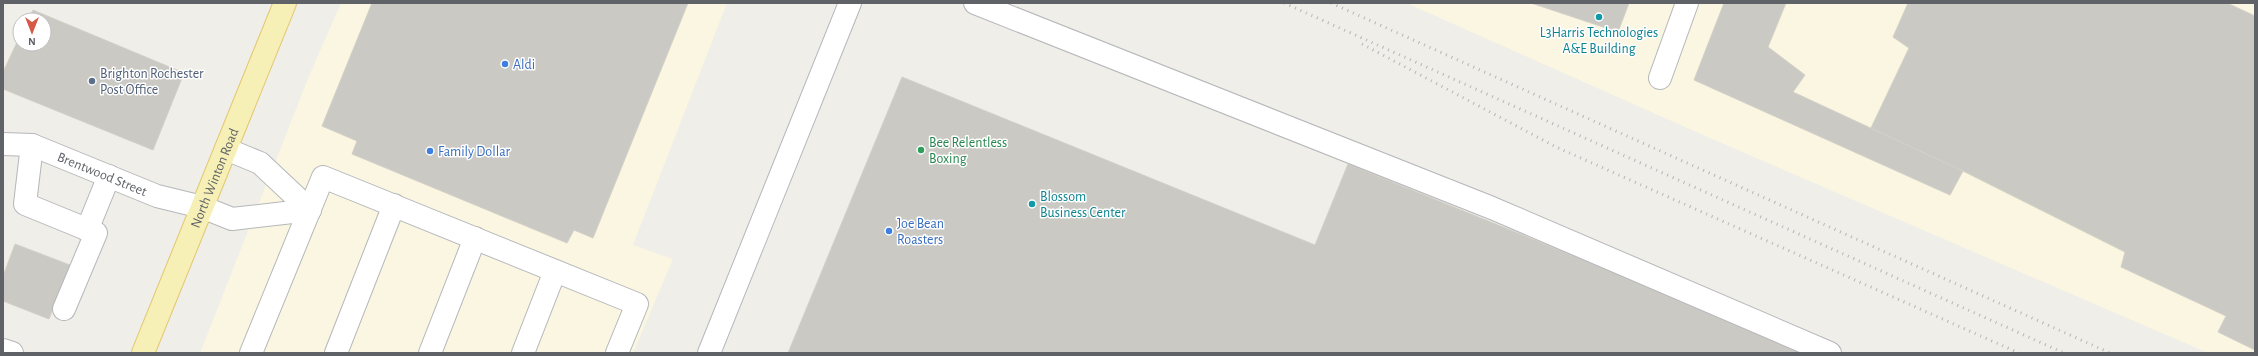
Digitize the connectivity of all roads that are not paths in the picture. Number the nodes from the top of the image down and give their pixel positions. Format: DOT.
graph roads {
  1 [pos="285,3"];
  2 [pos="850,3"];
  3 [pos="975,3"];
  4 [pos="1687,3"];
  5 [pos="1660,78"];
  6 [pos="3,144"];
  7 [pos="32,145"];
  8 [pos="226,149"];
  9 [pos="109,176"];
  10 [pos="394,205"];
  11 [pos="202,207"];
  12 [pos="310,210"];
  13 [pos="87,230"];
  14 [pos="475,238"];
  15 [pos="556,271"];
  16 [pos="64,309"];
  17 [pos="3,350"];
  18 [pos="12,353"];
  19 [pos="143,353"];
  20 [pos="251,353"];
  21 [pos="336,353"];
  22 [pos="430,353"];
  23 [pos="523,353"];
  24 [pos="617,353"];
  25 [pos="709,353"];
  26 [pos="1830,353"];
  1 -- 8 [label="main road, North Winton Road"];
  2 -- 25 [label="street"];
  3 -- 26 [label="street"];
  4 -- 5 [label="street"];
  6 -- 7 [label="street, Brentwood Street"];
  7 -- 9 [label="street, Brentwood Street"];
  7 -- 13 [label="street"];
  8 -- 11 [label="main road, North Winton Road"];
  8 -- 12 [label="street"];
  9 -- 11 [label="street, Brentwood Street"];
  9 -- 13 [label="street"];
  10 -- 12 [label="street"];
  10 -- 14 [label="street"];
  10 -- 21 [label="street"];
  11 -- 12 [label="street, Brentwood Street"];
  11 -- 19 [label="main road, North Winton Road"];
  12 -- 20 [label="street"];
  13 -- 16 [label="street"];
  14 -- 15 [label="street"];
  14 -- 22 [label="street"];
  15 -- 23 [label="street"];
  15 -- 24 [label="street"];
  17 -- 18 [label="street"];
}
